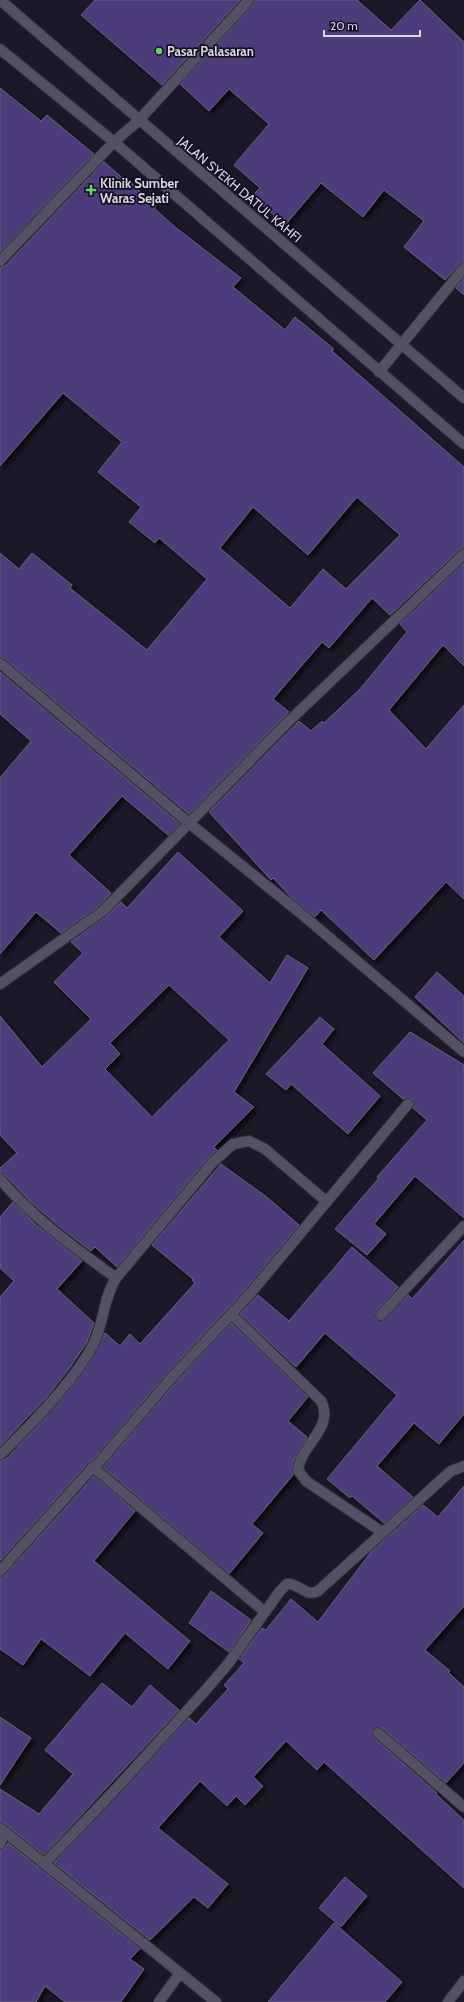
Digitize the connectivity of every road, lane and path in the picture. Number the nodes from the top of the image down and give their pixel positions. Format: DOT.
graph roads {
  1 [pos="0,0"];
  2 [pos="249,0"];
  3 [pos="0,49"];
  4 [pos="139,120"];
  5 [pos="114,142"];
  6 [pos="0,261"];
  7 [pos="464,268"];
  8 [pos="402,344"];
  9 [pos="379,372"];
  10 [pos="464,398"];
  11 [pos="464,444"];
  12 [pos="464,554"];
  13 [pos="0,663"];
  14 [pos="189,822"];
  15 [pos="0,984"];
  16 [pos="464,1052"];
  17 [pos="408,1104"];
  18 [pos="0,1180"];
  19 [pos="327,1202"];
  20 [pos="464,1226"];
  21 [pos="116,1278"];
  22 [pos="231,1314"];
  23 [pos="381,1315"];
  24 [pos="0,1455"];
  25 [pos="464,1466"];
  26 [pos="94,1468"];
  27 [pos="382,1532"];
  28 [pos="0,1571"];
  29 [pos="265,1612"];
  30 [pos="378,1733"];
  31 [pos="464,1807"];
  32 [pos="3,1830"];
  33 [pos="0,1844"];
  34 [pos="44,1864"];
  35 [pos="180,1973"];
  36 [pos="462,1987"];
  37 [pos="159,2002"];
  38 [pos="216,2002"];
  39 [pos="448,2002"];
  1 -- 4 [label="street, JALAN SYEKH DATUL KAHFI"];
  2 -- 4 [label="street"];
  3 -- 5 [label="street"];
  4 -- 5 [label="street"];
  4 -- 8 [label="street, JALAN SYEKH DATUL KAHFI"];
  5 -- 6 [label="street"];
  5 -- 9 [label="street"];
  7 -- 8 [label="street"];
  8 -- 9 [label="street"];
  8 -- 10 [label="street, JALAN SYEKH DATUL KAHFI"];
  9 -- 11 [label="street"];
  12 -- 14 [label="street"];
  13 -- 14 [label="street"];
  14 -- 15 [label="street"];
  14 -- 16 [label="street"];
  17 -- 19 [label="street"];
  18 -- 21 [label="street"];
  19 -- 21 [label="street"];
  19 -- 22 [label="street"];
  20 -- 23 [label="street"];
  21 -- 24 [label="street"];
  22 -- 26 [label="street"];
  22 -- 27 [label="street"];
  25 -- 27 [label="street"];
  26 -- 28 [label="street"];
  26 -- 29 [label="street"];
  27 -- 29 [label="street"];
  29 -- 34 [label="street"];
  30 -- 31 [label="street"];
  32 -- 33 [label="street"];
  32 -- 34 [label="street"];
  34 -- 35 [label="street"];
  35 -- 37 [label="street"];
  35 -- 38 [label="street"];
  36 -- 39 [label="street"];
}
